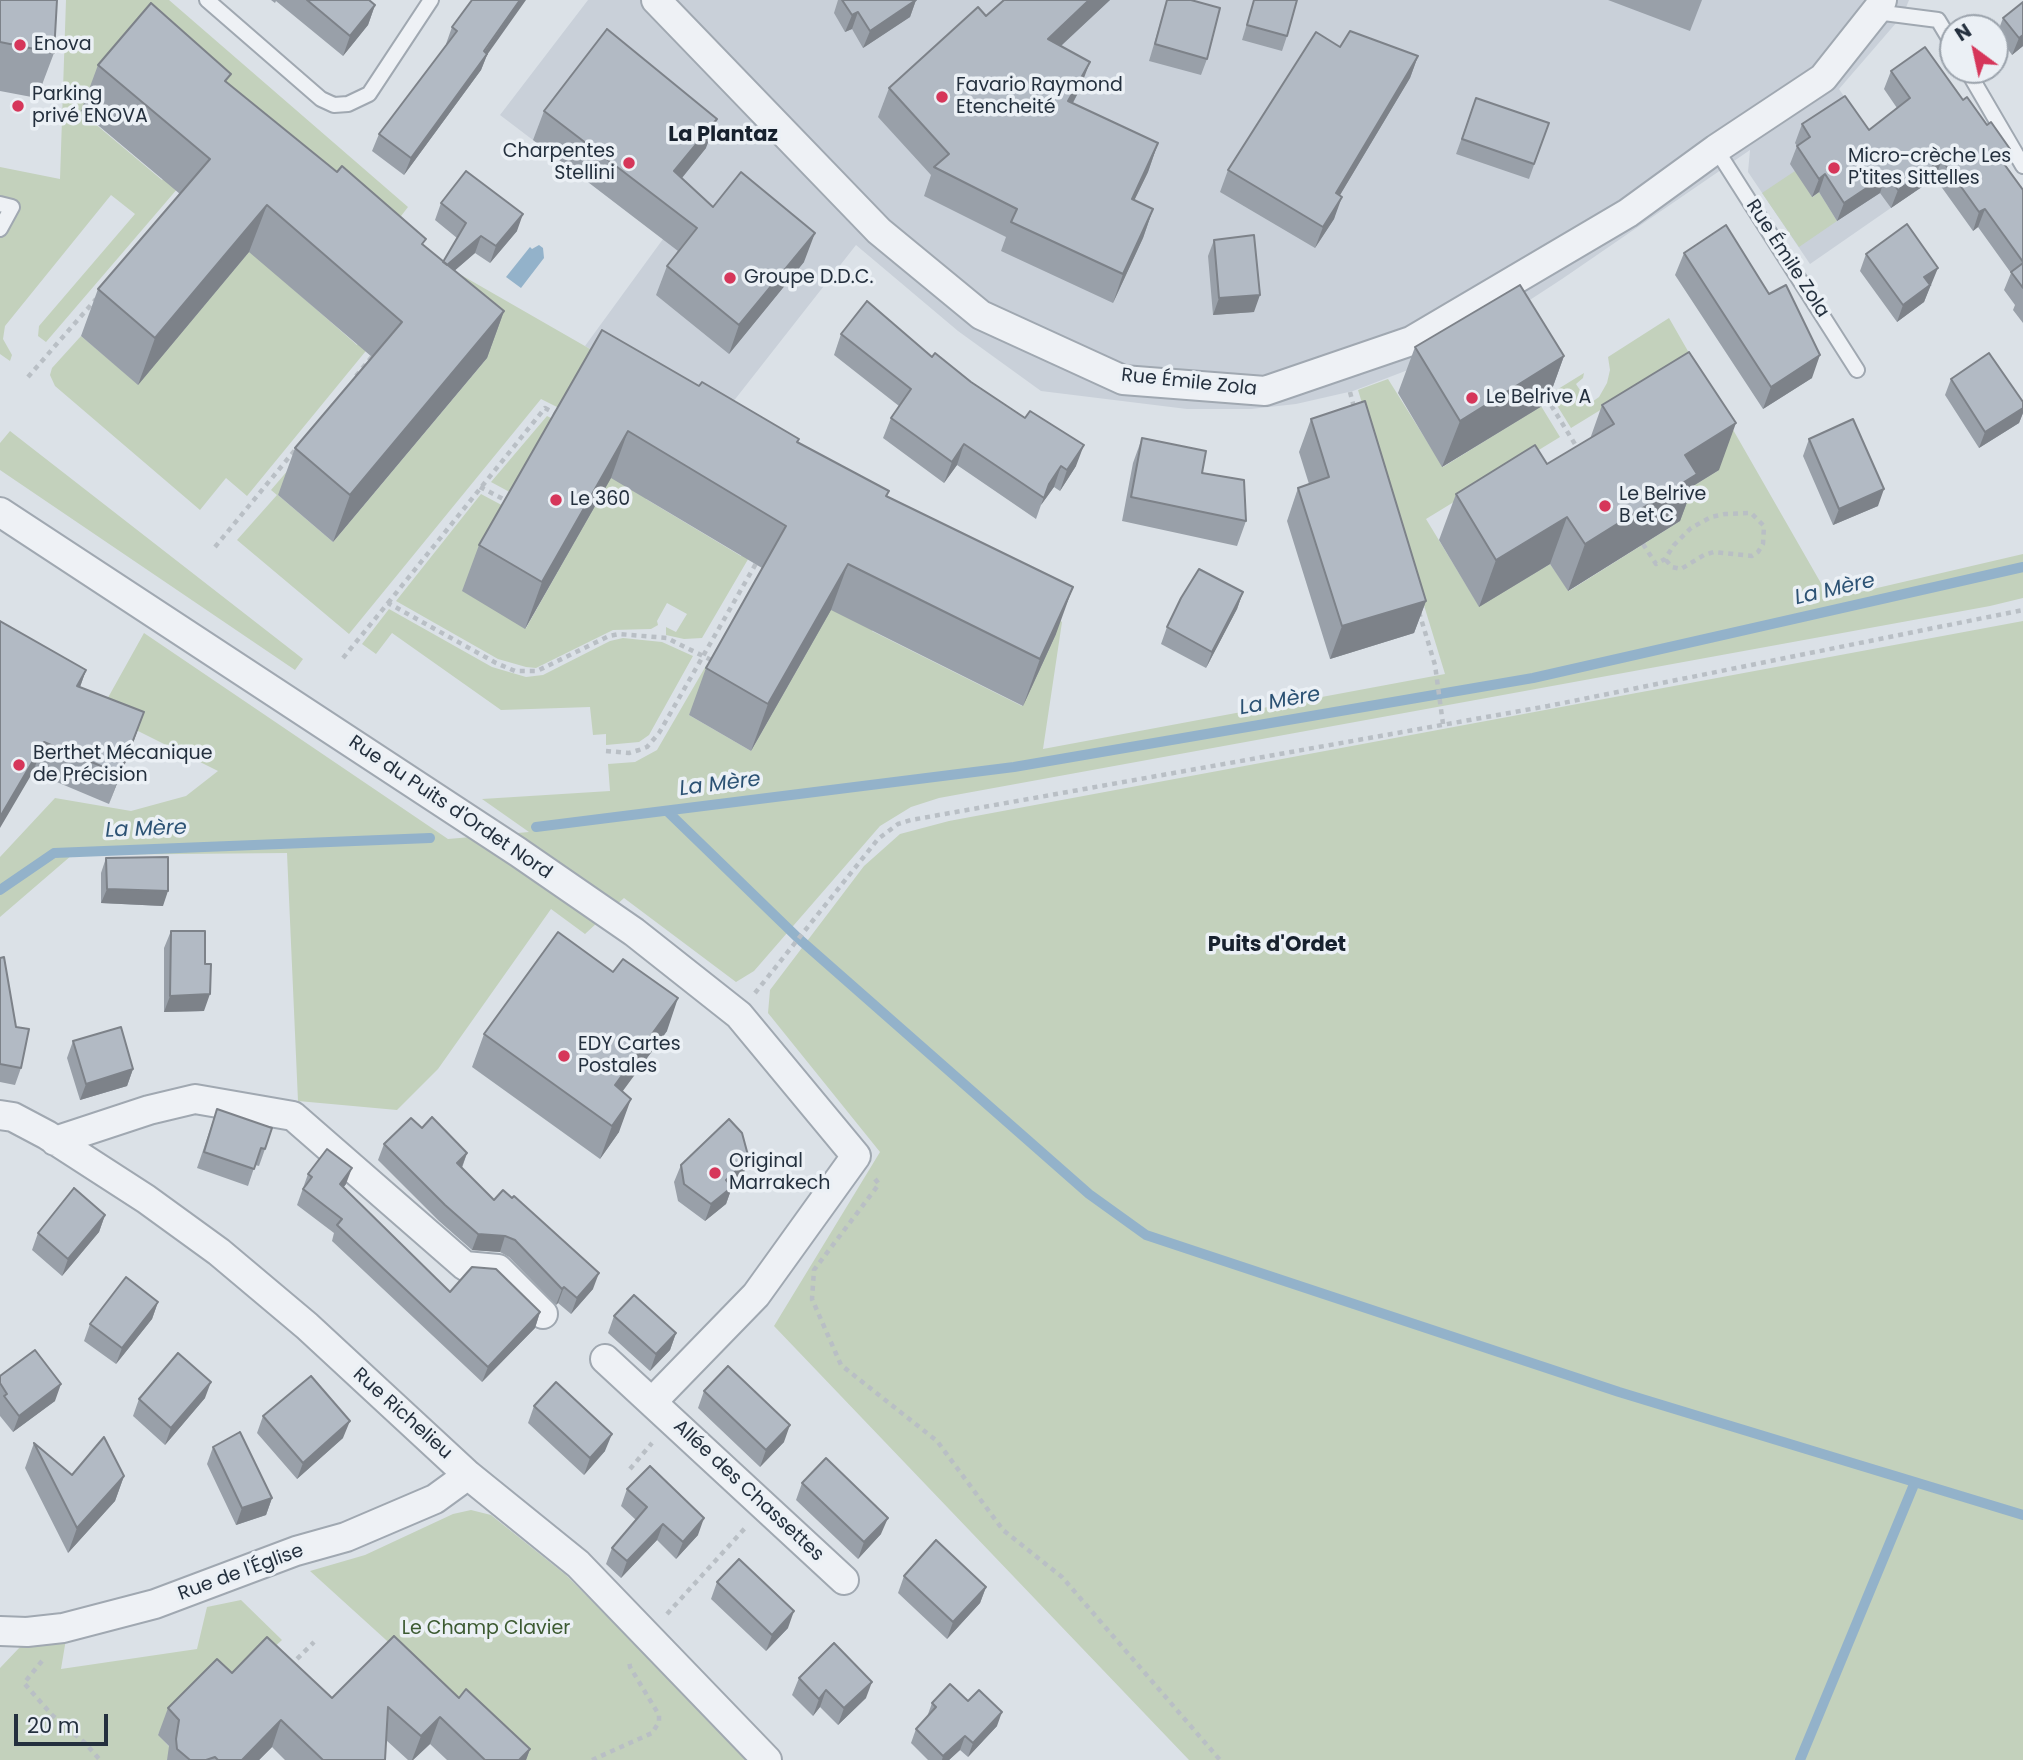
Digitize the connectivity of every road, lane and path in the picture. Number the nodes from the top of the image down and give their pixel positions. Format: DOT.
graph roads {
  1 [pos="207,0"];
  2 [pos="431,0"];
  3 [pos="656,0"];
  4 [pos="1879,6"];
  5 [pos="1939,22"];
  6 [pos="1975,84"];
  7 [pos="1716,149"];
  8 [pos="2023,166"];
  9 [pos="0,204"];
  10 [pos="0,229"];
  11 [pos="99,296"];
  12 [pos="381,346"];
  13 [pos="1341,365"];
  14 [pos="1857,370"];
  15 [pos="28,377"];
  16 [pos="355,378"];
  17 [pos="1542,391"];
  18 [pos="1357,415"];
  19 [pos="562,417"];
  20 [pos="302,441"];
  21 [pos="1578,450"];
  22 [pos="481,486"];
  23 [pos="512,504"];
  24 [pos="0,512"];
  25 [pos="1643,544"];
  26 [pos="215,547"];
  27 [pos="762,552"];
  28 [pos="1665,559"];
  29 [pos="1415,600"];
  30 [pos="388,603"];
  31 [pos="2023,610"];
  32 [pos="703,655"];
  33 [pos="343,658"];
  34 [pos="718,663"];
  35 [pos="1443,724"];
  36 [pos="606,751"];
  37 [pos="739,1015"];
  38 [pos="0,1115"];
  39 [pos="55,1140"];
  40 [pos="856,1156"];
  41 [pos="543,1314"];
  42 [pos="606,1359"];
  43 [pos="652,1402"];
  44 [pos="468,1475"];
  45 [pos="765,1505"];
  46 [pos="844,1580"];
  47 [pos="666,1616"];
  48 [pos="0,1630"];
  49 [pos="314,1642"];
  50 [pos="631,1654"];
  51 [pos="285,1671"];
  52 [pos="23,1683"];
  53 [pos="100,1760"];
  54 [pos="592,1760"];
  55 [pos="766,1760"];
  56 [pos="1220,1760"];
  1 -- 2 [label="lane"];
  3 -- 13 [label="street, Rue Émile Zola"];
  4 -- 5 [label="lane"];
  4 -- 7 [label="street, Rue Émile Zola"];
  6 -- 8 [label="lane"];
  7 -- 13 [label="street, Rue Émile Zola"];
  7 -- 14 [label="lane, Rue Émile Zola"];
  9 -- 10 [label="lane"];
  11 -- 15 [label="path"];
  12 -- 16 [label="path"];
  13 -- 18 [label="path"];
  17 -- 21 [label="path"];
  19 -- 22 [label="path"];
  20 -- 26 [label="path"];
  22 -- 23 [label="path"];
  22 -- 30 [label="path"];
  24 -- 37 [label="street, Rue du Puits d'Ordet Nord"];
  25 -- 28 [label="path"];
  27 -- 32 [label="path"];
  28 -- 28 [label="path"];
  29 -- 35 [label="path"];
  30 -- 32 [label="path"];
  30 -- 33 [label="path"];
  31 -- 35 [label="path"];
  32 -- 34 [label="path"];
  32 -- 36 [label="path"];
  35 -- 37 [label="path"];
  37 -- 40 [label="street, Rue du Puits d'Ordet Nord"];
  38 -- 39 [label="street, Rue Richelieu"];
  39 -- 41 [label="street"];
  39 -- 44 [label="street, Rue Richelieu"];
  40 -- 43 [label="street"];
  40 -- 56 [label="path"];
  42 -- 43 [label="street, Allée des Chassettes"];
  43 -- 45 [label="street, Allée des Chassettes"];
  44 -- 48 [label="street, Rue de l'Église"];
  44 -- 55 [label="street, Rue Richelieu"];
  45 -- 46 [label="street, Allée des Chassettes"];
  45 -- 47 [label="path"];
  49 -- 51 [label="path"];
  50 -- 54 [label="path"];
  52 -- 53 [label="path"];
}
